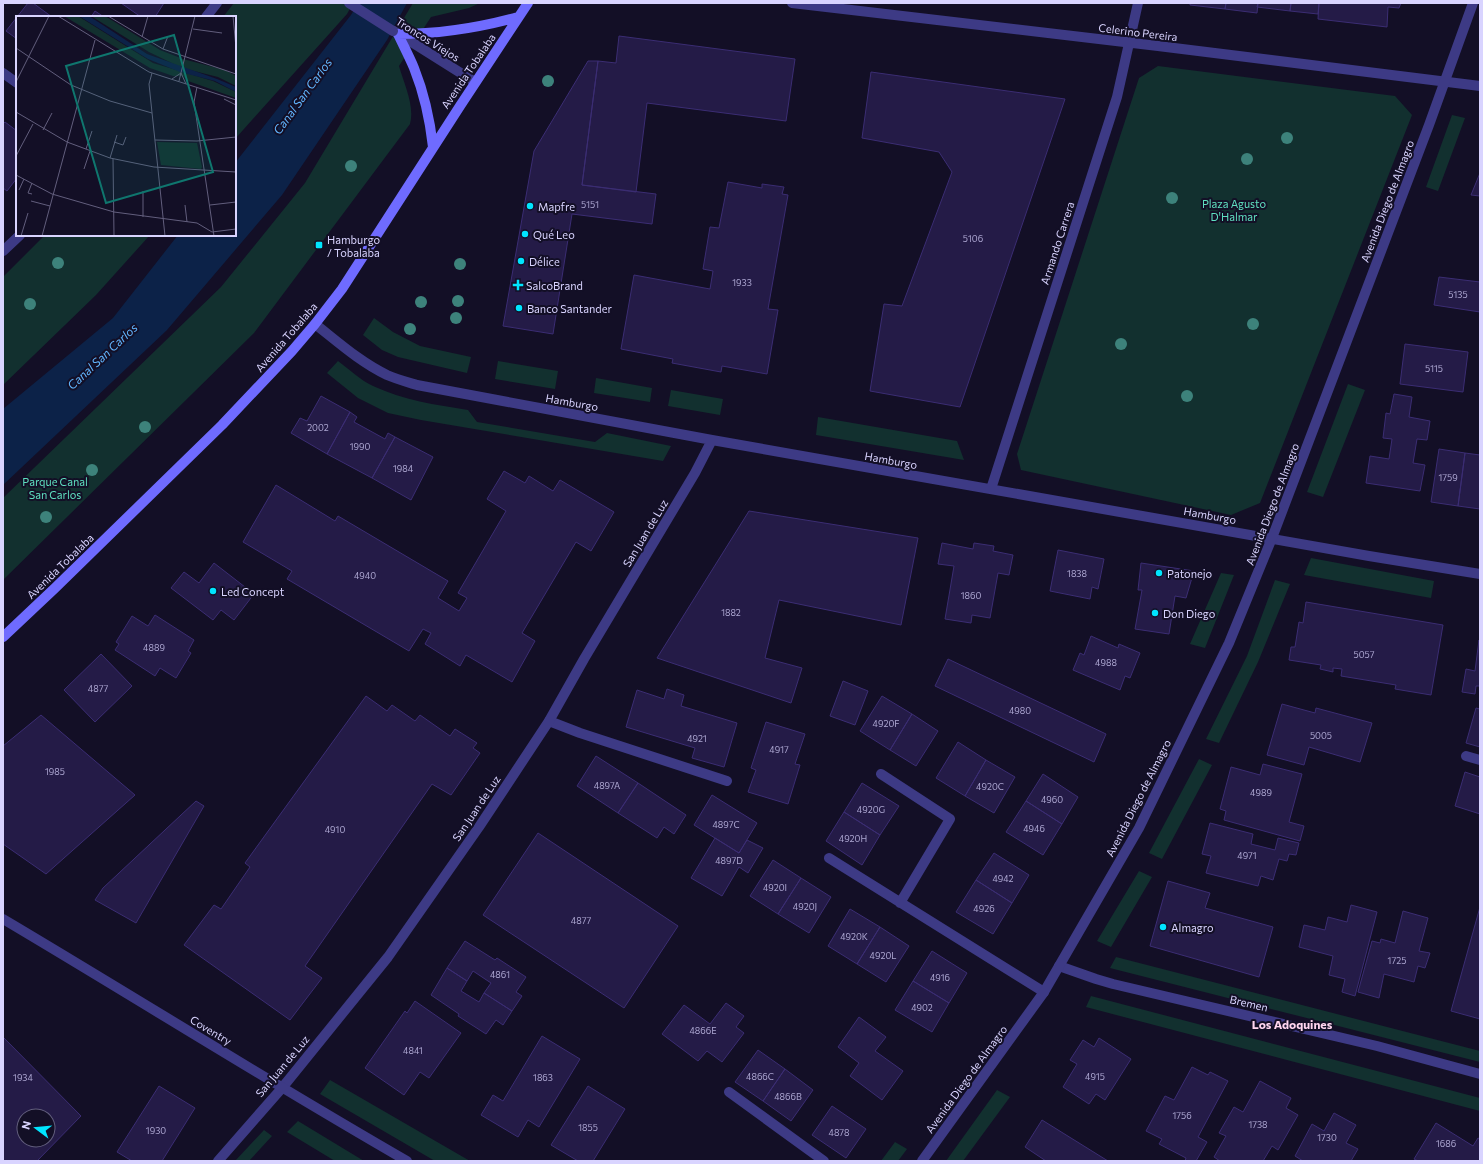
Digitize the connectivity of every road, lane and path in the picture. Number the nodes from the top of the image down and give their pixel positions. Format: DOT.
graph roads {
  1 [pos="216,3"];
  2 [pos="349,3"];
  3 [pos="528,3"];
  4 [pos="792,3"];
  5 [pos="1138,3"];
  6 [pos="1473,3"];
  7 [pos="207,16"];
  8 [pos="518,17"];
  9 [pos="395,32"];
  10 [pos="1130,43"];
  11 [pos="3,73"];
  12 [pos="16,82"];
  13 [pos="475,82"];
  14 [pos="1445,82"];
  15 [pos="1480,86"];
  16 [pos="433,147"];
  17 [pos="19,236"];
  18 [pos="3,251"];
  19 [pos="315,324"];
  20 [pos="712,440"];
  21 [pos="991,489"];
  22 [pos="1272,538"];
  23 [pos="1480,574"];
  24 [pos="3,637"];
  25 [pos="549,721"];
  26 [pos="1466,756"];
  27 [pos="1480,760"];
  28 [pos="881,774"];
  29 [pos="727,781"];
  30 [pos="829,858"];
  31 [pos="900,903"];
  32 [pos="3,919"];
  33 [pos="1059,966"];
  34 [pos="1044,992"];
  35 [pos="1480,1074"];
  36 [pos="282,1088"];
  37 [pos="729,1092"];
  38 [pos="218,1161"];
  39 [pos="407,1161"];
  40 [pos="824,1161"];
  41 [pos="922,1161"];
  1 -- 7 [label="street"];
  2 -- 9 [label="street, Troncos Viejos, bridge"];
  3 -- 8 [label="main road, Avenida Tobalaba"];
  4 -- 10 [label="street, Celerino Pereira"];
  5 -- 10 [label="street, Armando Carrera"];
  6 -- 14 [label="street, Avenida Diego de Almagro"];
  8 -- 9 [label="main road"];
  8 -- 13 [label="main road, Avenida Tobalaba"];
  9 -- 13 [label="street, Troncos Viejos"];
  9 -- 16 [label="main road"];
  10 -- 14 [label="street, Celerino Pereira"];
  10 -- 21 [label="street, Armando Carrera"];
  11 -- 12 [label="street"];
  13 -- 16 [label="main road, Avenida Tobalaba"];
  14 -- 15 [label="street, Celerino Pereira"];
  14 -- 22 [label="street, Avenida Diego de Almagro"];
  16 -- 19 [label="main road, Avenida Tobalaba"];
  17 -- 18 [label="street"];
  19 -- 20 [label="street, Hamburgo"];
  19 -- 24 [label="main road, Avenida Tobalaba"];
  20 -- 21 [label="street, Hamburgo"];
  20 -- 25 [label="street, San Juan de Luz"];
  21 -- 22 [label="street, Hamburgo"];
  22 -- 23 [label="street, Hamburgo"];
  22 -- 33 [label="street, Avenida Diego de Almagro"];
  25 -- 29 [label="street"];
  25 -- 36 [label="street, San Juan de Luz"];
  26 -- 27 [label="street"];
  28 -- 31 [label="street"];
  30 -- 31 [label="street"];
  31 -- 34 [label="street"];
  32 -- 36 [label="street, Coventry"];
  33 -- 34 [label="street, Avenida Diego de Almagro"];
  33 -- 35 [label="street, Bremen"];
  34 -- 41 [label="street, Avenida Diego de Almagro"];
  36 -- 38 [label="street, San Juan de Luz"];
  36 -- 39 [label="street, Coventry"];
  37 -- 40 [label="street"];
}
